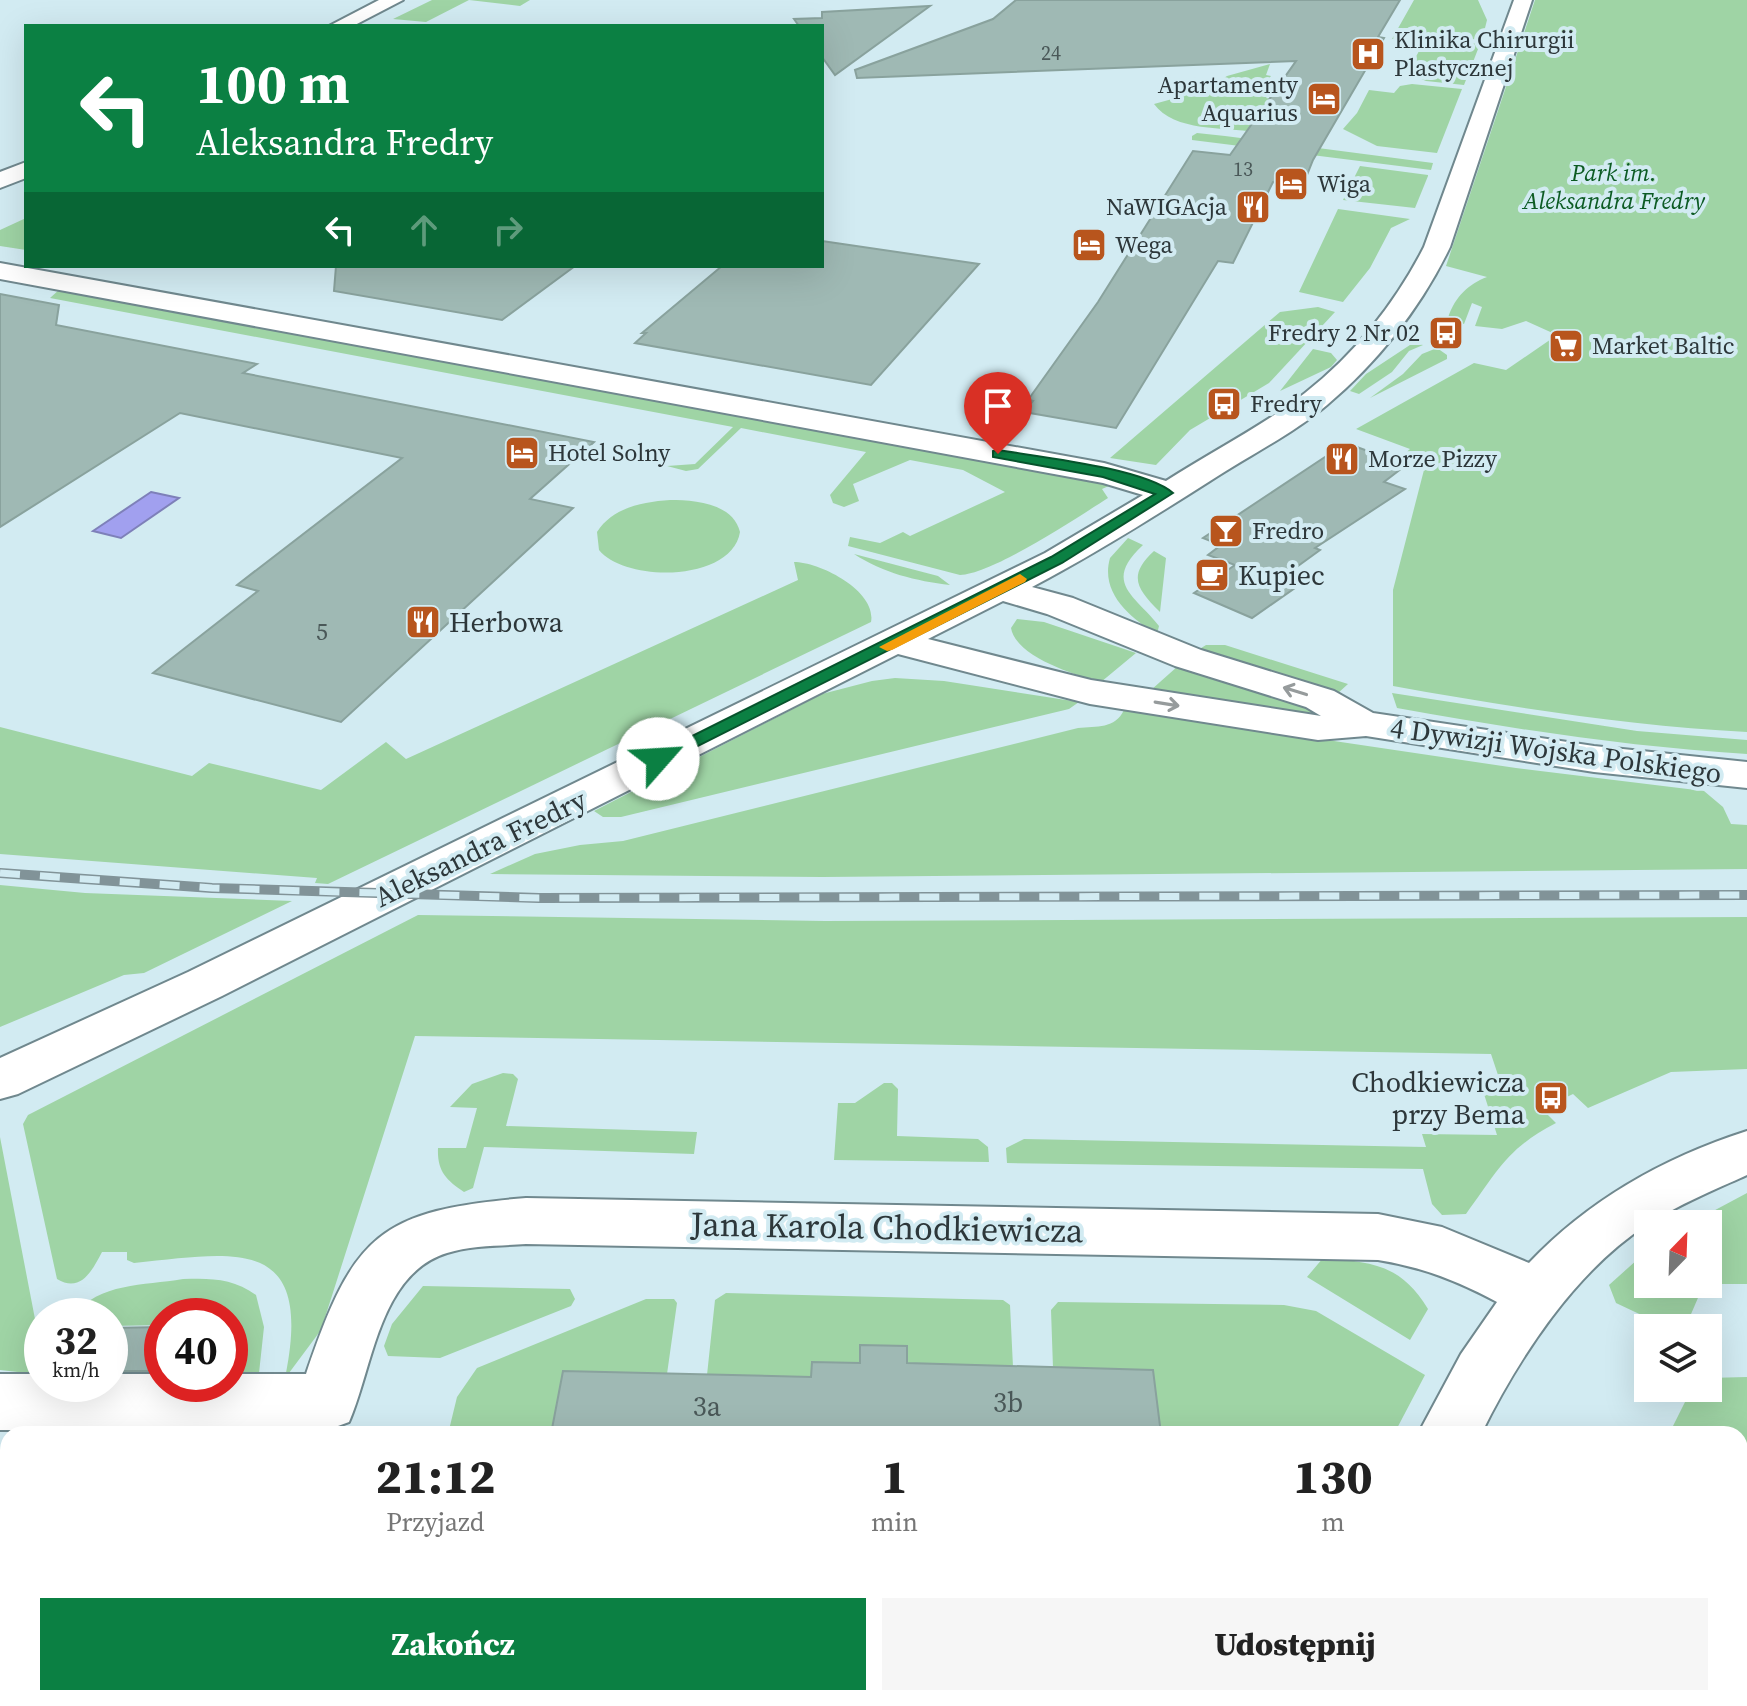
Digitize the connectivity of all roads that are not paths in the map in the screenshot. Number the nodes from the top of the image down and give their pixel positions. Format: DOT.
graph roads {
  1 [pos="394,0"];
  2 [pos="1523,0"];
  3 [pos="342,24"];
  4 [pos="24,170"];
  5 [pos="0,181"];
  6 [pos="0,271"];
  7 [pos="1166,493"];
  8 [pos="1057,560"];
  9 [pos="1001,589"];
  10 [pos="940,618"];
  11 [pos="896,642"];
  12 [pos="1147,643"];
  13 [pos="1090,692"];
  14 [pos="1366,724"];
  15 [pos="1747,775"];
  16 [pos="0,1080"];
  17 [pos="1747,1152"];
  18 [pos="1537,1295"];
  19 [pos="0,1402"];
  20 [pos="322,1418"];
  21 [pos="1453,1426"];
  1 -- 3 [label="street"];
  2 -- 7 [label="street, Aleksandra Fredry"];
  4 -- 5 [label="street"];
  6 -- 7 [label="street"];
  7 -- 8 [label="street, Aleksandra Fredry"];
  8 -- 9 [label="street, Aleksandra Fredry"];
  8 -- 12 [label="street, 4 Dywizji Wojska Polskiego"];
  9 -- 10 [label="street, Aleksandra Fredry"];
  9 -- 12 [label="street, 4 Dywizji Wojska Polskiego"];
  10 -- 11 [label="street, Aleksandra Fredry"];
  10 -- 13 [label="street, 4 Dywizji Wojska Polskiego"];
  11 -- 13 [label="street, 4 Dywizji Wojska Polskiego"];
  11 -- 16 [label="street, Aleksandra Fredry"];
  14 -- 12 [label="street, 4 Dywizji Wojska Polskiego, one-way"];
  13 -- 14 [label="street, 4 Dywizji Wojska Polskiego, one-way"];
  14 -- 15 [label="street, 4 Dywizji Wojska Polskiego"];
  17 -- 18 [label="street"];
  18 -- 20 [label="street, Jana Karola Chodkiewicza"];
  18 -- 21 [label="street"];
  19 -- 20 [label="street, Jana Karola Chodkiewicza"];
}
